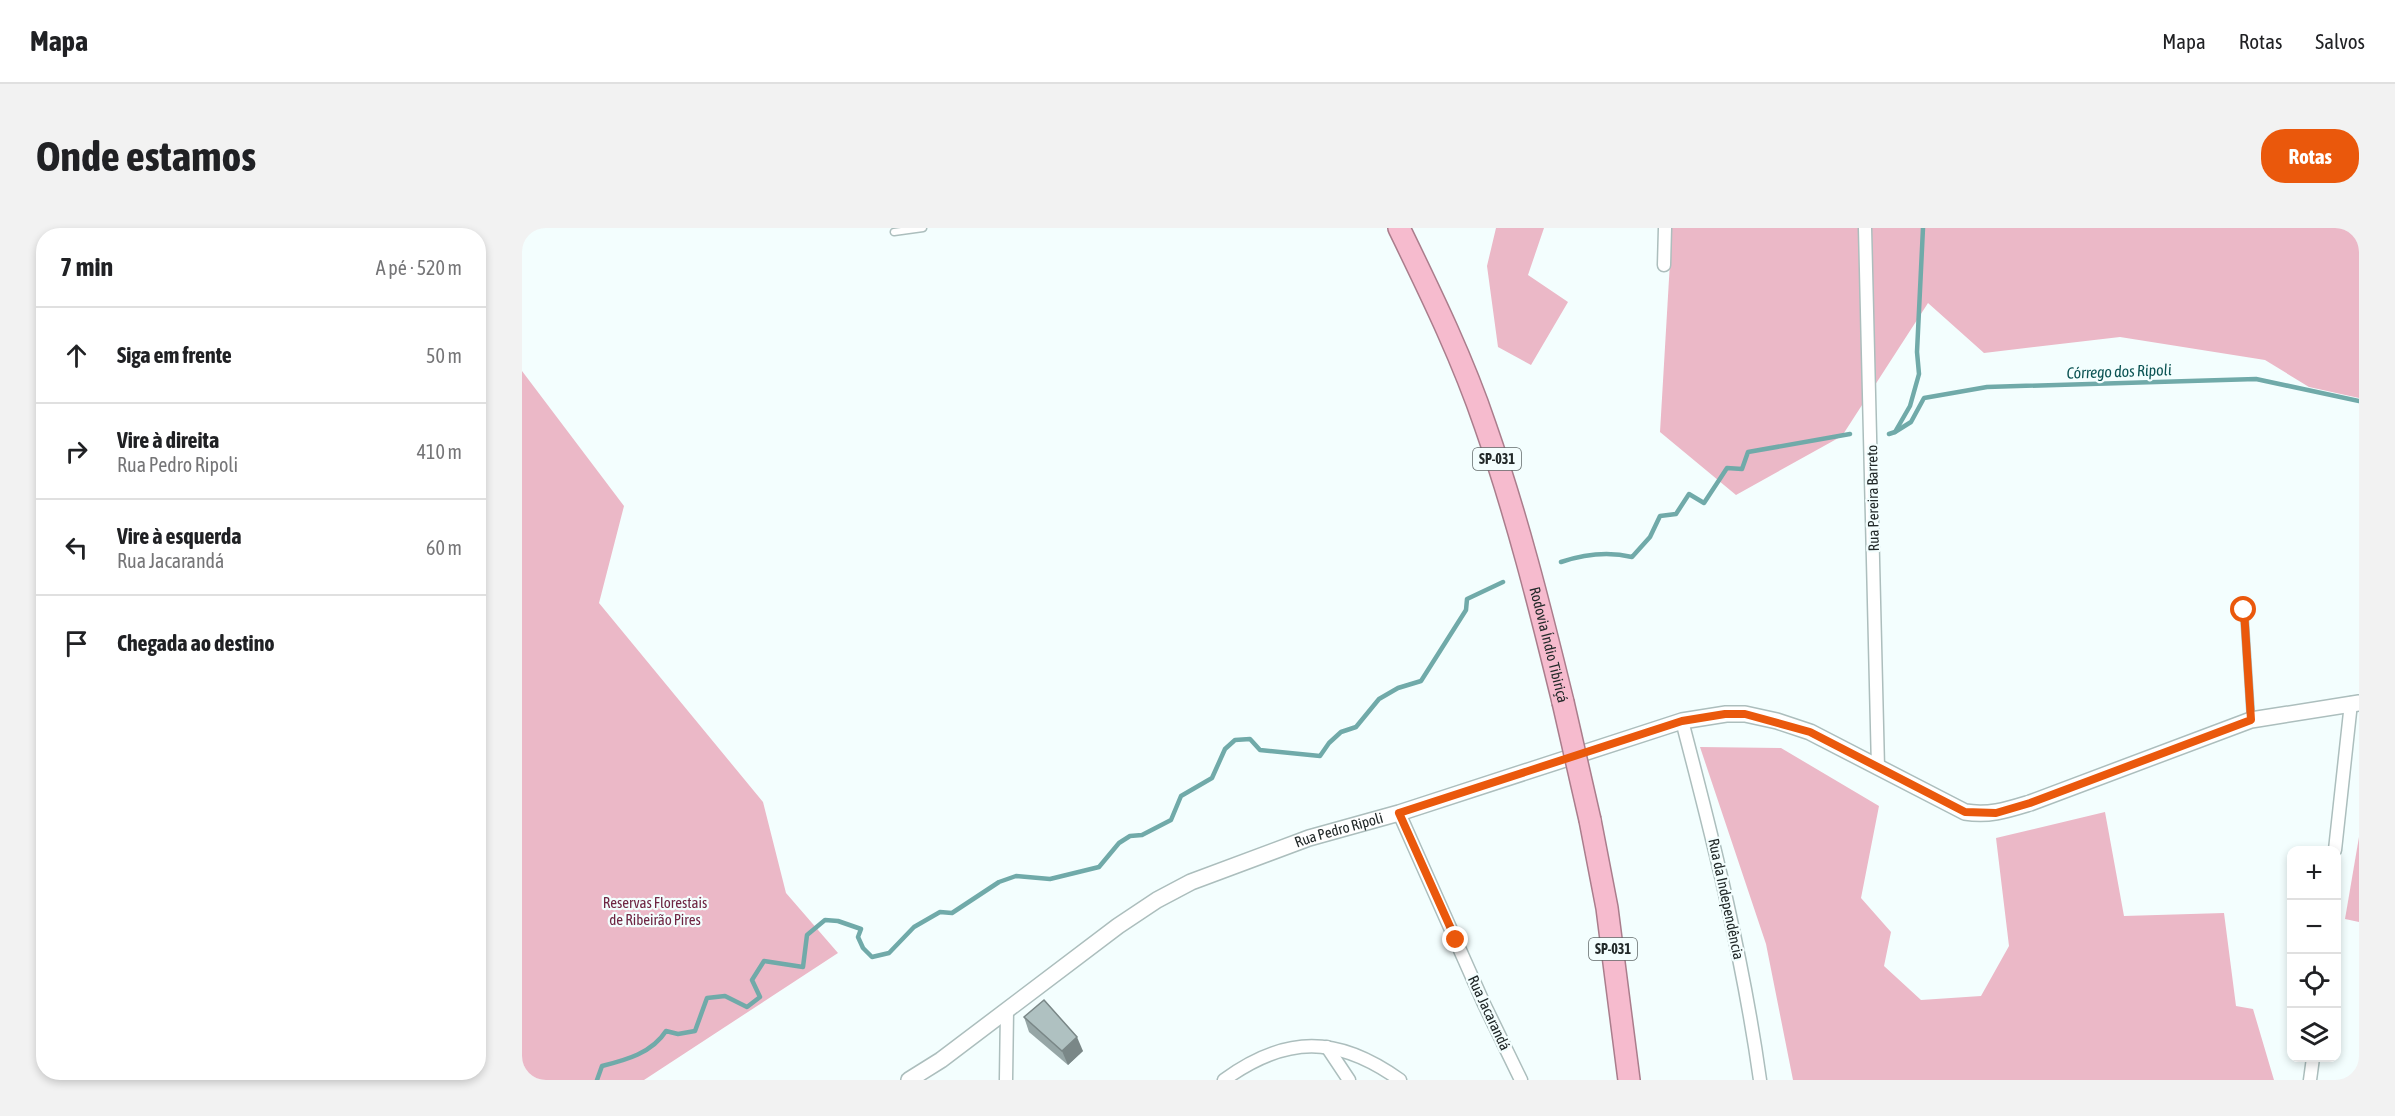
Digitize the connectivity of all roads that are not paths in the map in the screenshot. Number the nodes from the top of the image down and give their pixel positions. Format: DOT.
graph roads {
  1 [pos="923,228"];
  2 [pos="1399,228"];
  3 [pos="1665,228"];
  4 [pos="1865,228"];
  5 [pos="894,232"];
  6 [pos="1664,265"];
  7 [pos="2244,610"];
  8 [pos="2355,703"];
  9 [pos="2251,720"];
  10 [pos="1682,721"];
  11 [pos="1878,768"];
  12 [pos="1399,813"];
  13 [pos="2336,846"];
  14 [pos="1008,1010"];
  15 [pos="1327,1047"];
  16 [pos="2312,1062"];
  17 [pos="909,1080"];
  18 [pos="1006,1080"];
  19 [pos="1224,1080"];
  20 [pos="1349,1080"];
  21 [pos="1400,1080"];
  22 [pos="1521,1080"];
  23 [pos="1629,1080"];
  24 [pos="1760,1080"];
  25 [pos="2310,1080"];
  1 -- 5 [label="lane"];
  2 -- 23 [label="highway, Rodovia Índio Tibiriçá / SP-031, bridge"];
  3 -- 6 [label="street"];
  4 -- 11 [label="street, Rua Pereira Barreto"];
  7 -- 9 [label="lane"];
  8 -- 9 [label="street, Rua Pedro Ripoli"];
  8 -- 13 [label="street"];
  9 -- 11 [label="street, Rua Pedro Ripoli"];
  10 -- 11 [label="street, Rua Pedro Ripoli"];
  10 -- 12 [label="street, Rua Pedro Ripoli"];
  10 -- 24 [label="street, Rua da Independência"];
  12 -- 14 [label="street, Rua Pedro Ripoli"];
  12 -- 22 [label="street, Rua Jacarandá"];
  14 -- 17 [label="street, Rua Pedro Ripoli"];
  14 -- 18 [label="street"];
  15 -- 19 [label="street"];
  15 -- 20 [label="street"];
  15 -- 21 [label="street"];
  16 -- 25 [label="street"];
}
